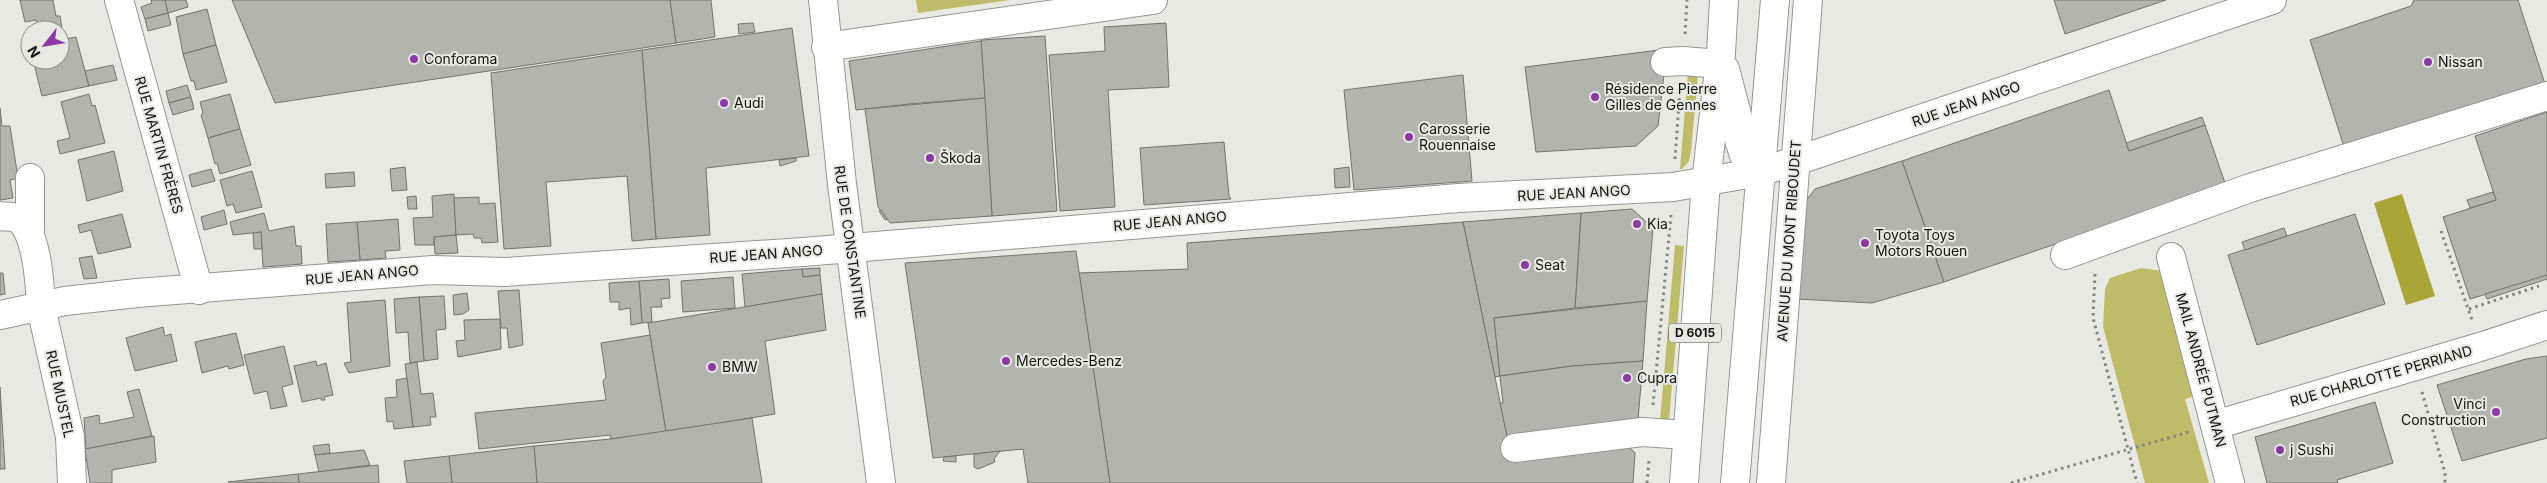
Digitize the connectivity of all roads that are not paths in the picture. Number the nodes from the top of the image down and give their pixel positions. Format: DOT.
graph roads {
  1 [pos="119,0"];
  2 [pos="823,0"];
  3 [pos="1154,0"];
  4 [pos="1724,0"];
  5 [pos="1774,0"];
  6 [pos="1808,0"];
  7 [pos="2272,0"];
  8 [pos="826,47"];
  9 [pos="1720,58"];
  10 [pos="1665,62"];
  11 [pos="2547,96"];
  12 [pos="1796,161"];
  13 [pos="1759,172"];
  14 [pos="30,178"];
  15 [pos="1706,182"];
  16 [pos="0,216"];
  17 [pos="30,230"];
  18 [pos="852,246"];
  19 [pos="2065,255"];
  20 [pos="2171,257"];
  21 [pos="200,290"];
  22 [pos="41,306"];
  23 [pos="0,315"];
  24 [pos="2547,325"];
  25 [pos="2203,428"];
  26 [pos="1687,435"];
  27 [pos="1515,448"];
  28 [pos="72,483"];
  29 [pos="881,483"];
  30 [pos="1684,483"];
  31 [pos="1735,483"];
  32 [pos="1771,483"];
  33 [pos="2230,483"];
  1 -- 21 [label="street, RUE MARTIN FRÈRES"];
  2 -- 8 [label="street, RUE DE CONSTANTINE"];
  3 -- 8 [label="street"];
  4 -- 9 [label="street, D 6015"];
  5 -- 13 [label="street"];
  6 -- 12 [label="street, AVENUE DU MONT RIBOUDET"];
  7 -- 12 [label="street, RUE JEAN ANGO"];
  8 -- 18 [label="street, RUE DE CONSTANTINE"];
  9 -- 10 [label="street"];
  9 -- 13 [label="street, D 6015"];
  9 -- 15 [label="street, D 6015"];
  11 -- 19 [label="street"];
  12 -- 13 [label="street, RUE JEAN ANGO"];
  12 -- 32 [label="street, AVENUE DU MONT RIBOUDET"];
  13 -- 15 [label="street, RUE JEAN ANGO"];
  13 -- 31 [label="street"];
  14 -- 17 [label="street, RUE MUSTEL"];
  15 -- 18 [label="street, RUE JEAN ANGO"];
  15 -- 26 [label="street, D 6015"];
  16 -- 17 [label="street"];
  17 -- 22 [label="street, RUE MUSTEL"];
  18 -- 21 [label="street, RUE JEAN ANGO"];
  18 -- 29 [label="street, RUE DE CONSTANTINE"];
  20 -- 25 [label="street, MAIL ANDRÉE PUTMAN"];
  21 -- 22 [label="street, RUE JEAN ANGO"];
  22 -- 23 [label="street, RUE JEAN ANGO"];
  22 -- 28 [label="street, RUE MUSTEL"];
  24 -- 25 [label="street, RUE CHARLOTTE PERRIAND"];
  25 -- 33 [label="street, MAIL ANDRÉE PUTMAN"];
  26 -- 27 [label="street"];
  26 -- 30 [label="street, D 6015"];
}
